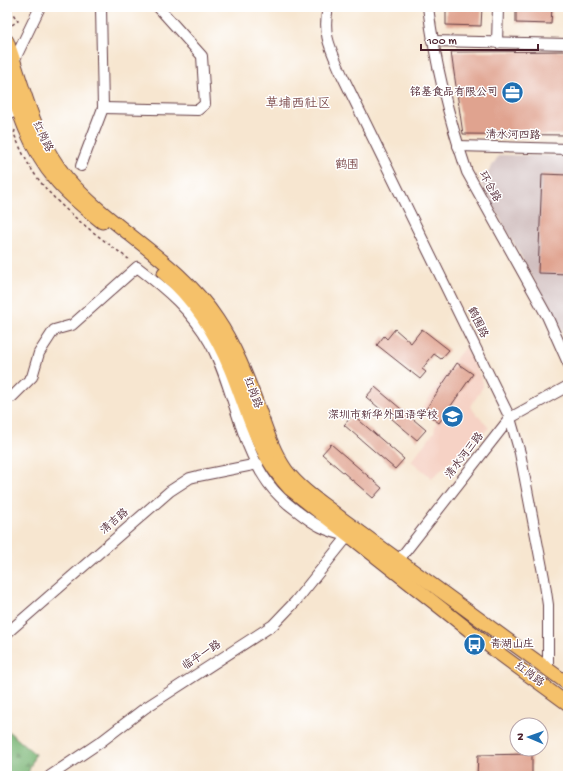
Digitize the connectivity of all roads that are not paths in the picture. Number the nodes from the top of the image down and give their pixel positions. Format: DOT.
graph roads {
  1 [pos="40,7"];
  2 [pos="101,7"];
  3 [pos="158,7"];
  4 [pos="328,7"];
  5 [pos="428,7"];
  6 [pos="498,7"];
  7 [pos="7,41"];
  8 [pos="432,41"];
  9 [pos="498,43"];
  10 [pos="568,44"];
  11 [pos="14,61"];
  12 [pos="7,74"];
  13 [pos="103,108"];
  14 [pos="13,112"];
  15 [pos="458,146"];
  16 [pos="568,149"];
  17 [pos="81,166"];
  18 [pos="568,363"];
  19 [pos="568,386"];
  20 [pos="12,397"];
  21 [pos="510,418"];
  22 [pos="258,464"];
  23 [pos="348,536"];
  24 [pos="398,561"];
  25 [pos="7,633"];
  26 [pos="532,657"];
  27 [pos="520,668"];
  28 [pos="548,668"];
  29 [pos="568,684"];
  30 [pos="568,704"];
  31 [pos="50,776"];
  1 -- 11 [label="street"];
  2 -- 13 [label="street"];
  3 -- 13 [label="street"];
  4 -- 21 [label="street, 鹤围路"];
  5 -- 8 [label="street, 环仓路"];
  6 -- 9 [label="street"];
  7 -- 11 [label="main road, 红岗路"];
  8 -- 9 [label="street"];
  8 -- 15 [label="street, 环仓路"];
  9 -- 10 [label="street"];
  11 -- 24 [label="main road, 红岗路"];
  12 -- 14 [label="main road, 红岗路"];
  13 -- 17 [label="street"];
  14 -- 23 [label="main road, 红岗路"];
  15 -- 16 [label="street, 清水河四路"];
  15 -- 18 [label="street, 环仓路"];
  19 -- 21 [label="street, 清水河三路"];
  20 -- 22 [label="street"];
  21 -- 24 [label="street, 清水河三路"];
  21 -- 28 [label="street, 鹤围路"];
  22 -- 23 [label="street"];
  22 -- 25 [label="street, 清吉路"];
  23 -- 27 [label="main road, 红岗路"];
  23 -- 31 [label="street, 临平一路"];
  24 -- 26 [label="main road, 红岗路"];
  26 -- 27 [label="main road"];
  26 -- 28 [label="main road, 红岗路"];
  27 -- 30 [label="main road, 红岗路"];
  28 -- 29 [label="main road, 红岗路"];
}
